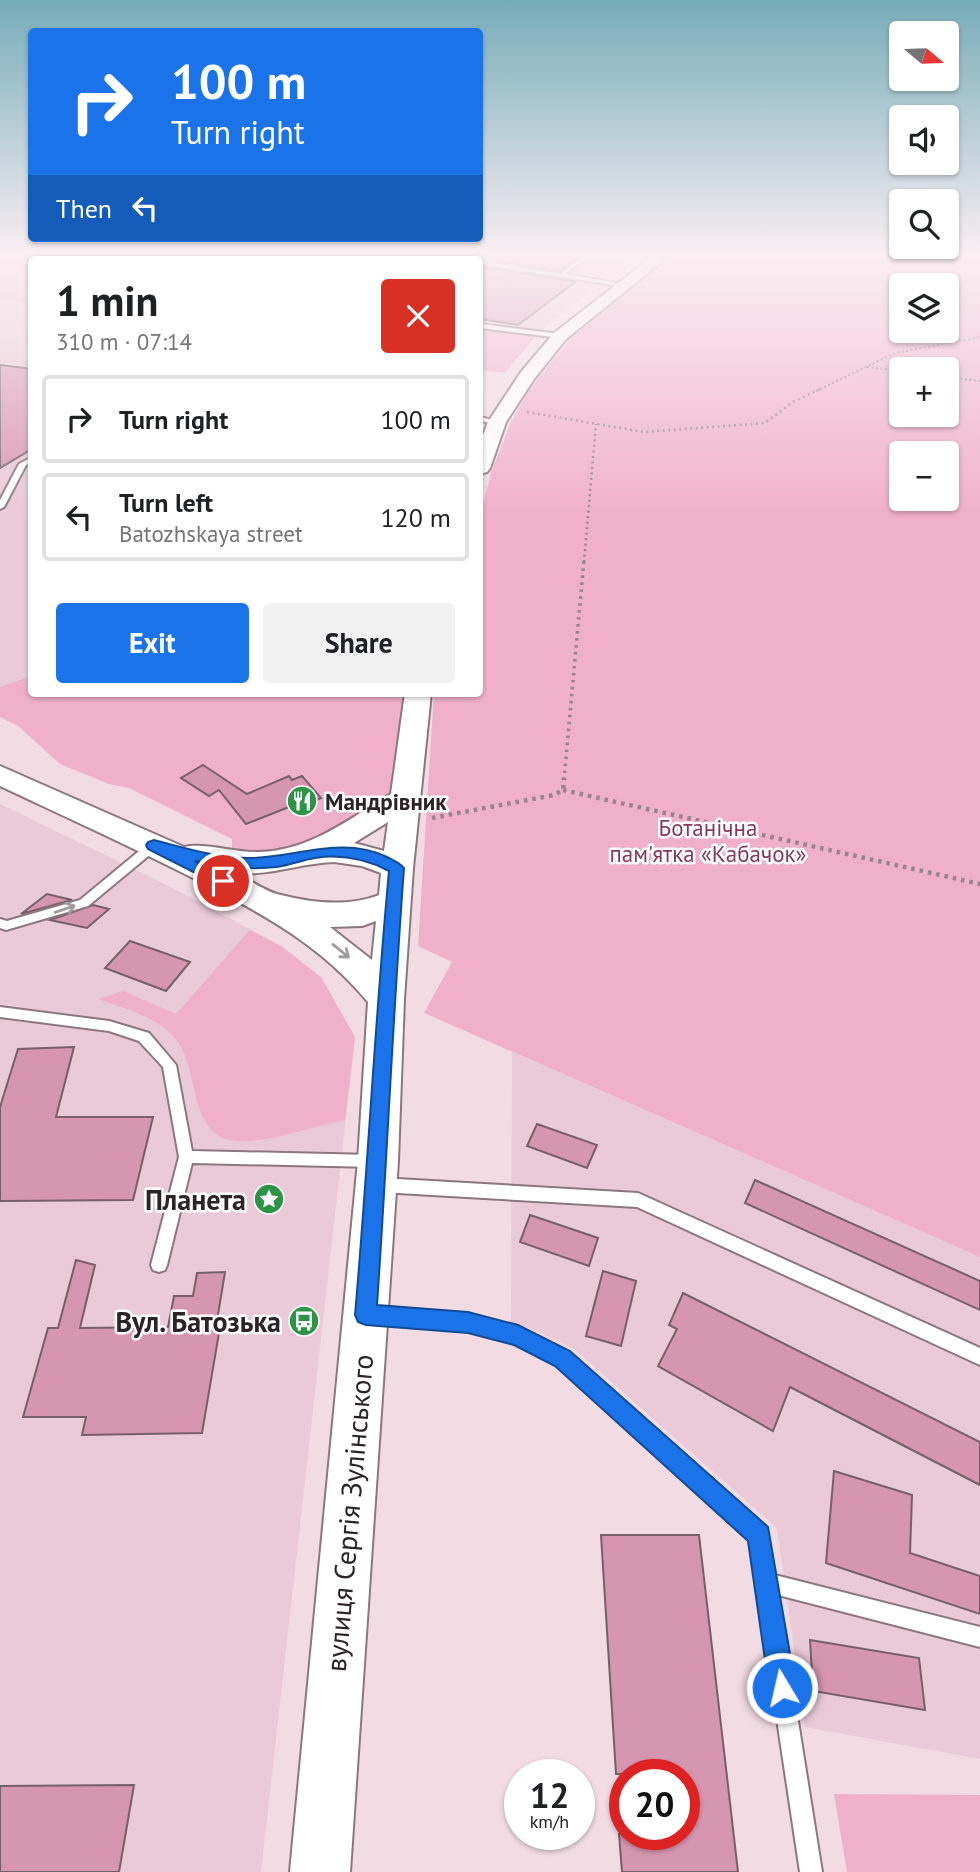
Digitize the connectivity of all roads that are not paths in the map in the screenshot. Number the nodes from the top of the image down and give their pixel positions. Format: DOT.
graph roads {
  1 [pos="555,343"];
  2 [pos="494,417"];
  3 [pos="483,456"];
  4 [pos="28,461"];
  5 [pos="0,507"];
  6 [pos="418,697"];
  7 [pos="0,775"];
  8 [pos="405,810"];
  9 [pos="154,845"];
  10 [pos="315,853"];
  11 [pos="397,868"];
  12 [pos="394,902"];
  13 [pos="270,904"];
  14 [pos="0,923"];
  15 [pos="386,999"];
  16 [pos="0,1012"];
  17 [pos="186,1157"];
  18 [pos="377,1173"];
  19 [pos="159,1265"];
  20 [pos="366,1315"];
  21 [pos="980,1357"];
  22 [pos="766,1582"];
  23 [pos="980,1637"];
  24 [pos="320,1872"];
  25 [pos="811,1872"];
  1 -- 2 [label="street"];
  2 -- 3 [label="street"];
  4 -- 5 [label="lane"];
  6 -- 8 [label="street, вулиця Сергія Зулінського"];
  7 -- 9 [label="street"];
  8 -- 10 [label="street"];
  8 -- 11 [label="street, вулиця Сергія Зулінського"];
  9 -- 10 [label="street"];
  9 -- 13 [label="street"];
  14 -- 9 [label="lane, one-way"];
  10 -- 11 [label="street"];
  11 -- 12 [label="street, вулиця Сергія Зулінського"];
  12 -- 13 [label="street"];
  12 -- 15 [label="street, вулиця Сергія Зулінського"];
  13 -- 15 [label="street, one-way"];
  15 -- 18 [label="street, вулиця Сергія Зулінського"];
  16 -- 17 [label="lane"];
  17 -- 18 [label="lane"];
  17 -- 19 [label="lane"];
  18 -- 20 [label="street, вулиця Сергія Зулінського"];
  18 -- 21 [label="lane"];
  20 -- 22 [label="lane"];
  20 -- 24 [label="street, вулиця Сергія Зулінського"];
  22 -- 23 [label="lane"];
  22 -- 25 [label="lane"];
}
